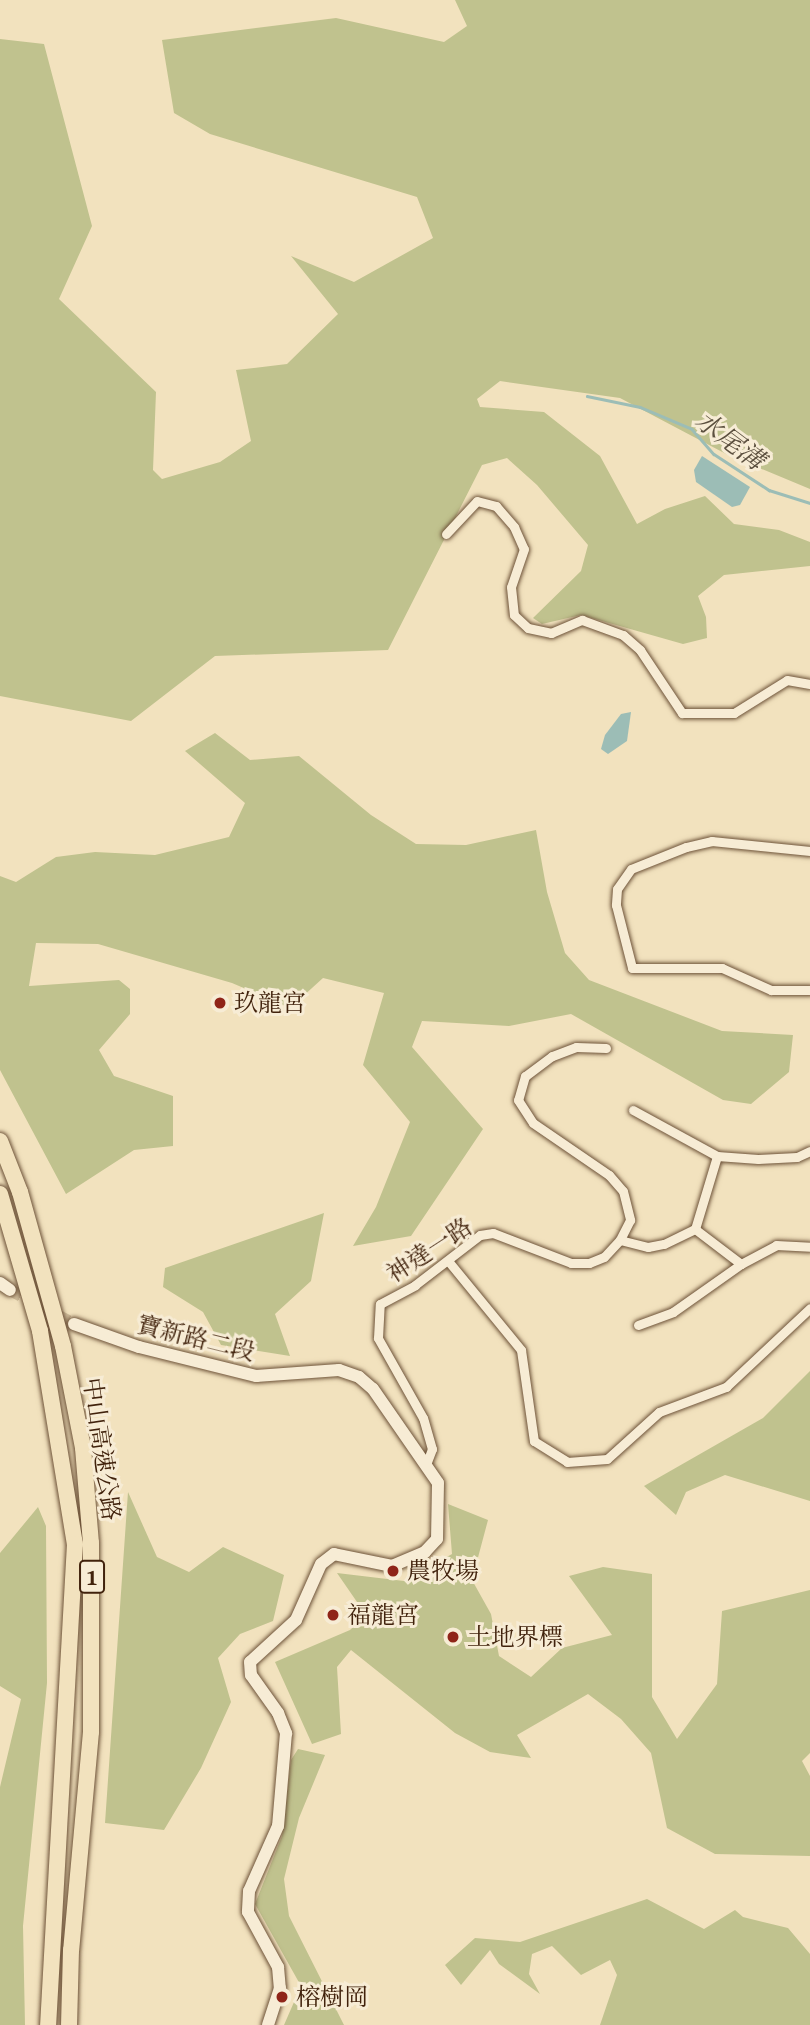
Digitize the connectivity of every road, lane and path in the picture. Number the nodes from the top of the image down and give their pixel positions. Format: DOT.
graph roads {
  1 [pos="446,534"];
  2 [pos="810,684"];
  3 [pos="810,851"];
  4 [pos="810,990"];
  5 [pos="606,1048"];
  6 [pos="633,1110"];
  7 [pos="0,1141"];
  8 [pos="810,1151"];
  9 [pos="717,1156"];
  10 [pos="0,1194"];
  11 [pos="695,1229"];
  12 [pos="620,1240"];
  13 [pos="810,1247"];
  14 [pos="449,1262"];
  15 [pos="741,1264"];
  16 [pos="810,1308"];
  17 [pos="74,1324"];
  18 [pos="638,1325"];
  19 [pos="427,1462"];
  20 [pos="48,2025"];
  21 [pos="69,2025"];
  22 [pos="268,2025"];
  1 -- 2 [label="street"];
  3 -- 4 [label="street"];
  5 -- 12 [label="street"];
  6 -- 9 [label="street"];
  7 -- 21 [label="highway, 中山高速公路 / 1"];
  8 -- 9 [label="street"];
  9 -- 11 [label="street"];
  10 -- 20 [label="highway, 中山高速公路 / 1"];
  11 -- 12 [label="street"];
  11 -- 15 [label="street"];
  12 -- 14 [label="street, 神達一路"];
  13 -- 15 [label="street"];
  14 -- 16 [label="street"];
  14 -- 19 [label="street, 神達一路"];
  15 -- 18 [label="street"];
  17 -- 19 [label="street, 寶新路二段"];
  19 -- 22 [label="street, 寶新路二段"];
}
